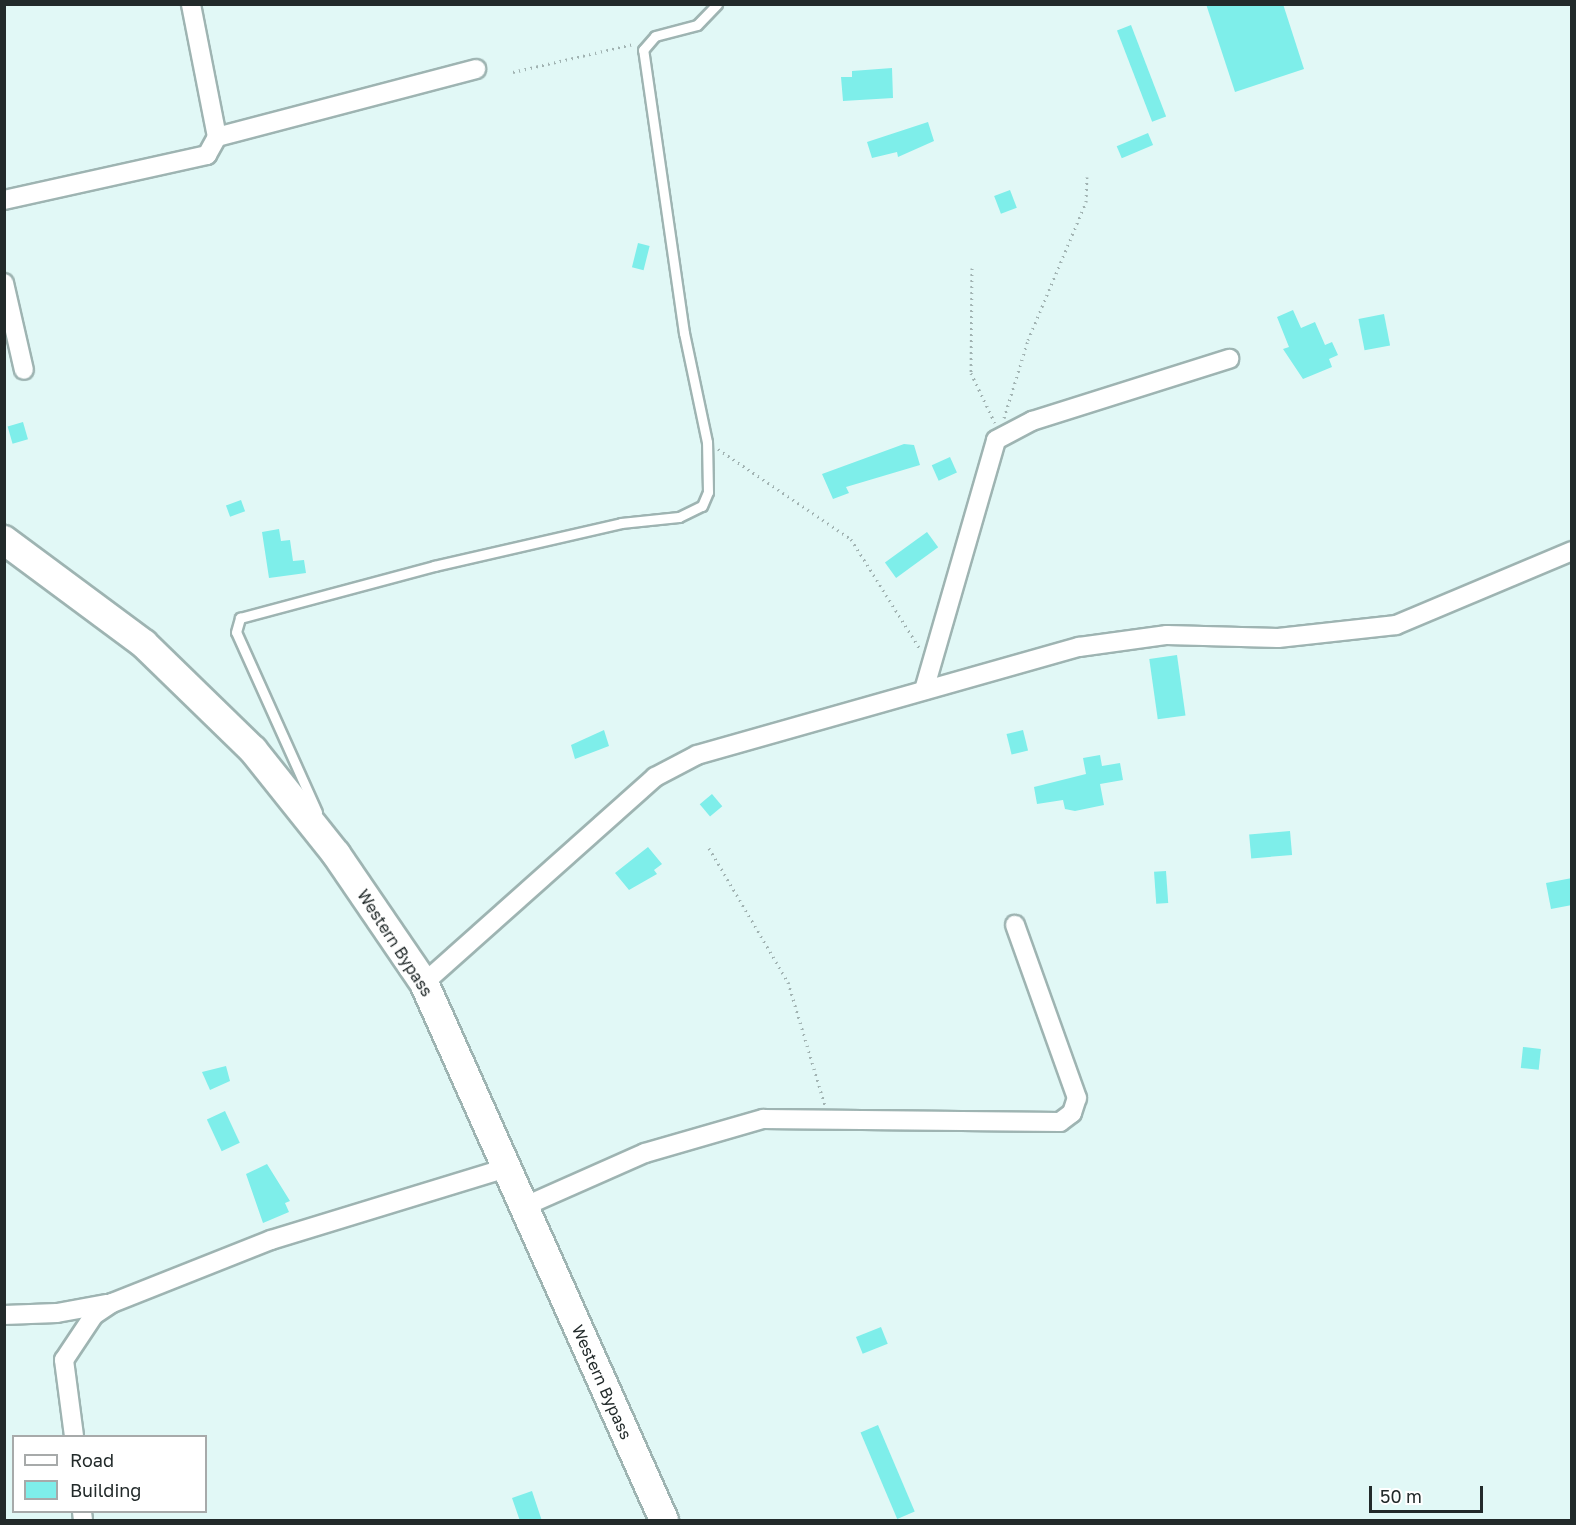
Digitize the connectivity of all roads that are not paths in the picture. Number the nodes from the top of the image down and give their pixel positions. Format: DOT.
graph roads {
  1 [pos="191,4"];
  2 [pos="717,4"];
  3 [pos="476,69"];
  4 [pos="217,137"];
  5 [pos="4,200"];
  6 [pos="4,283"];
  7 [pos="1229,359"];
  8 [pos="24,370"];
  9 [pos="4,540"];
  10 [pos="1572,551"];
  11 [pos="924,690"];
  12 [pos="336,854"];
  13 [pos="1015,925"];
  14 [pos="424,983"];
  15 [pos="507,1168"];
  16 [pos="523,1207"];
  17 [pos="112,1303"];
  18 [pos="4,1315"];
  19 [pos="74,1435"];
  20 [pos="664,1521"];
  1 -- 4 [label="street"];
  2 -- 12 [label="lane"];
  3 -- 4 [label="street"];
  4 -- 5 [label="street"];
  6 -- 8 [label="street"];
  7 -- 11 [label="street"];
  9 -- 12 [label="main road, Western Bypass"];
  10 -- 11 [label="street"];
  11 -- 14 [label="street"];
  12 -- 14 [label="main road, Western Bypass"];
  13 -- 16 [label="street"];
  14 -- 15 [label="main road, Western Bypass"];
  15 -- 16 [label="main road, Western Bypass"];
  15 -- 17 [label="street"];
  16 -- 20 [label="main road, Western Bypass"];
  17 -- 18 [label="street"];
  17 -- 19 [label="street"];
}
